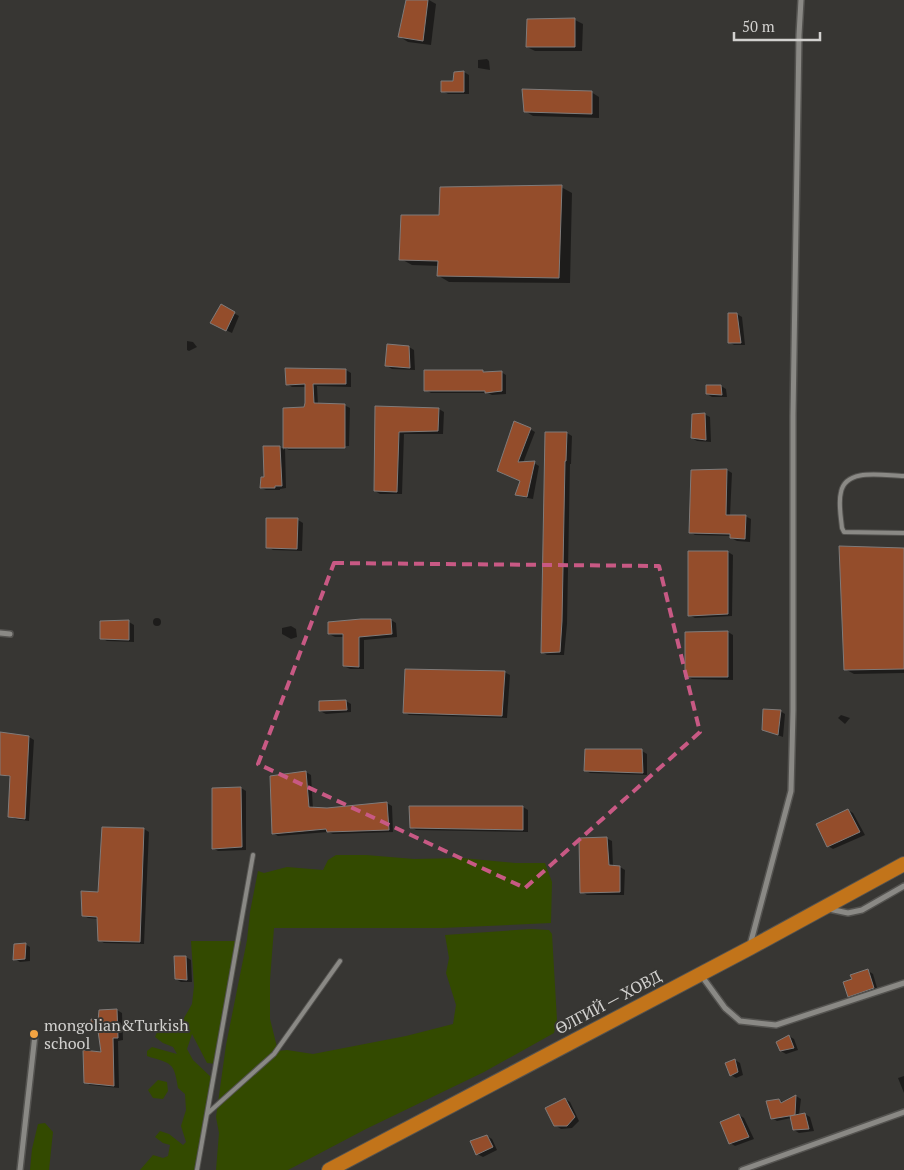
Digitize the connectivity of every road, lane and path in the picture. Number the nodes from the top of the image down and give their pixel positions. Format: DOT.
graph roads {
  1 [pos="801,0"];
  2 [pos="904,476"];
  3 [pos="904,533"];
  4 [pos="0,633"];
  5 [pos="10,634"];
  6 [pos="253,855"];
  7 [pos="904,864"];
  8 [pos="904,886"];
  9 [pos="824,908"];
  10 [pos="750,948"];
  11 [pos="340,961"];
  12 [pos="700,973"];
  13 [pos="904,983"];
  14 [pos="35,1034"];
  15 [pos="904,1112"];
  16 [pos="208,1113"];
  17 [pos="20,1170"];
  18 [pos="197,1170"];
  19 [pos="330,1170"];
  20 [pos="742,1170"];
  1 -- 10 [label="street"];
  2 -- 3 [label="lane"];
  4 -- 5 [label="street"];
  6 -- 16 [label="lane"];
  7 -- 9 [label="highway, ӨЛГИЙ — ХОВД"];
  8 -- 9 [label="street"];
  9 -- 10 [label="highway, ӨЛГИЙ — ХОВД"];
  10 -- 12 [label="highway, ӨЛГИЙ — ХОВД"];
  11 -- 16 [label="lane"];
  12 -- 13 [label="street"];
  12 -- 19 [label="highway, ӨЛГИЙ — ХОВД"];
  14 -- 17 [label="street"];
  15 -- 20 [label="street"];
  16 -- 18 [label="lane"];
}
